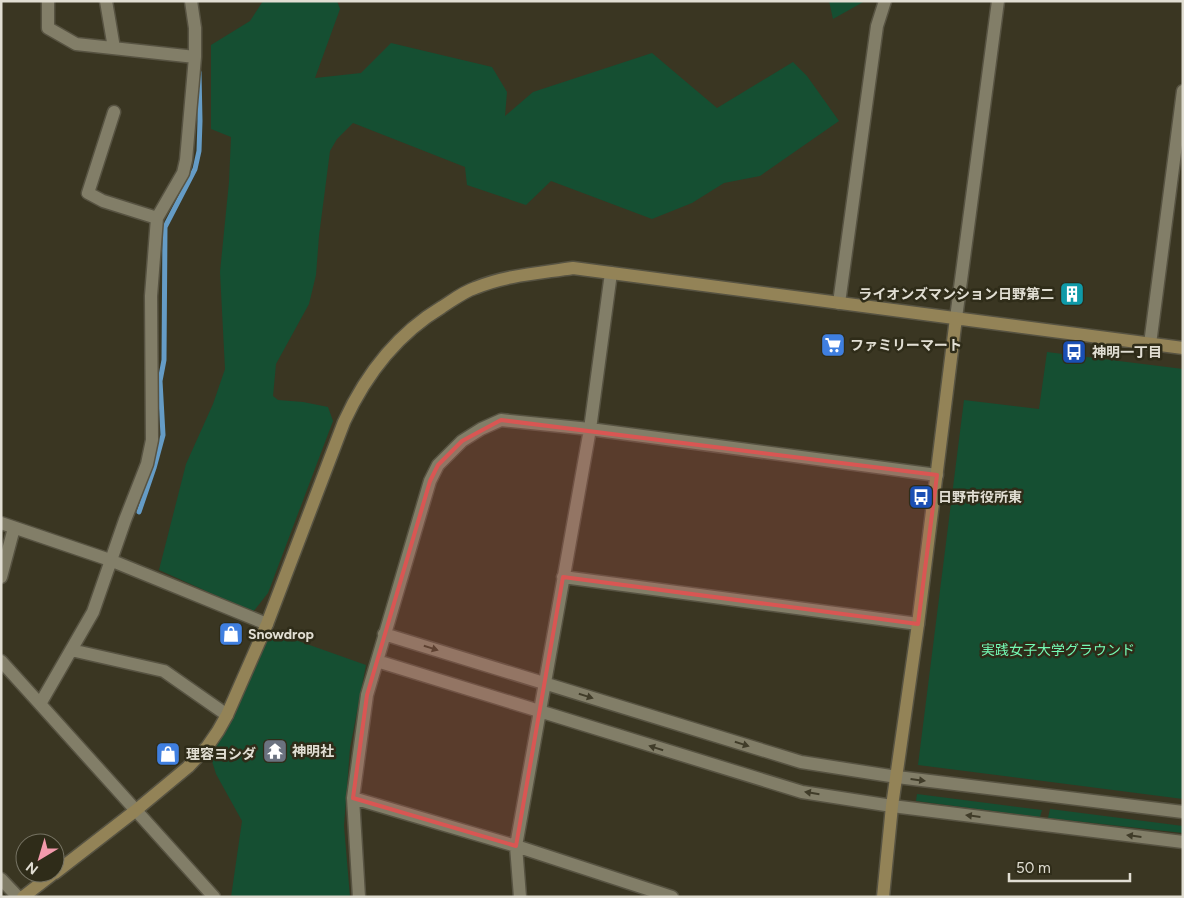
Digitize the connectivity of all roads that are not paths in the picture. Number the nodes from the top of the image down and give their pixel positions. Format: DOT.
graph roads {
  1 [pos="48,1"];
  2 [pos="106,1"];
  3 [pos="191,1"];
  4 [pos="885,1"];
  5 [pos="998,1"];
  6 [pos="114,48"];
  7 [pos="195,57"];
  8 [pos="1183,91"];
  9 [pos="114,112"];
  10 [pos="157,218"];
  11 [pos="611,273"];
  12 [pos="839,303"];
  13 [pos="956,318"];
  14 [pos="1150,344"];
  15 [pos="1183,348"];
  16 [pos="590,429"];
  17 [pos="937,475"];
  18 [pos="1,523"];
  19 [pos="14,528"];
  20 [pos="110,560"];
  21 [pos="1,577"];
  22 [pos="563,577"];
  23 [pos="267,624"];
  24 [pos="918,624"];
  25 [pos="384,634"];
  26 [pos="71,650"];
  27 [pos="1,661"];
  28 [pos="376,662"];
  29 [pos="545,683"];
  30 [pos="40,704"];
  31 [pos="539,712"];
  32 [pos="227,715"];
  33 [pos="897,777"];
  34 [pos="352,798"];
  35 [pos="892,806"];
  36 [pos="135,811"];
  37 [pos="1183,812"];
  38 [pos="1183,842"];
  39 [pos="516,846"];
  40 [pos="65,865"];
  41 [pos="1,879"];
  42 [pos="42,883"];
  43 [pos="669,896"];
  44 [pos="18,897"];
  45 [pos="23,897"];
  46 [pos="214,897"];
  47 [pos="359,897"];
  48 [pos="520,897"];
  49 [pos="883,897"];
  1 -- 6 [label="street"];
  2 -- 6 [label="street"];
  3 -- 7 [label="street"];
  4 -- 12 [label="street"];
  5 -- 13 [label="street"];
  6 -- 7 [label="street"];
  7 -- 10 [label="street"];
  8 -- 14 [label="street"];
  9 -- 10 [label="street"];
  10 -- 20 [label="street"];
  11 -- 12 [label="street"];
  11 -- 16 [label="street"];
  11 -- 23 [label="street"];
  12 -- 13 [label="street"];
  13 -- 14 [label="street"];
  13 -- 17 [label="street"];
  14 -- 15 [label="street"];
  16 -- 17 [label="street"];
  16 -- 22 [label="street"];
  16 -- 25 [label="street"];
  17 -- 24 [label="street"];
  18 -- 19 [label="street"];
  19 -- 20 [label="street"];
  19 -- 21 [label="street"];
  20 -- 23 [label="street"];
  20 -- 26 [label="street"];
  22 -- 24 [label="street"];
  22 -- 29 [label="street"];
  23 -- 32 [label="street"];
  24 -- 33 [label="street"];
  25 -- 28 [label="street"];
  25 -- 29 [label="street, one-way"];
  26 -- 30 [label="street"];
  26 -- 32 [label="street"];
  27 -- 30 [label="street"];
  28 -- 31 [label="street"];
  28 -- 34 [label="street"];
  29 -- 31 [label="street"];
  29 -- 33 [label="street, one-way"];
  30 -- 36 [label="street"];
  35 -- 31 [label="street, one-way"];
  31 -- 39 [label="street"];
  32 -- 36 [label="street"];
  33 -- 35 [label="street"];
  33 -- 37 [label="street, one-way"];
  34 -- 39 [label="street"];
  34 -- 47 [label="street"];
  38 -- 35 [label="street, one-way"];
  35 -- 49 [label="street"];
  36 -- 40 [label="street"];
  36 -- 46 [label="street"];
  39 -- 43 [label="street"];
  39 -- 48 [label="street"];
  41 -- 44 [label="street"];
  42 -- 45 [label="street"];
}
